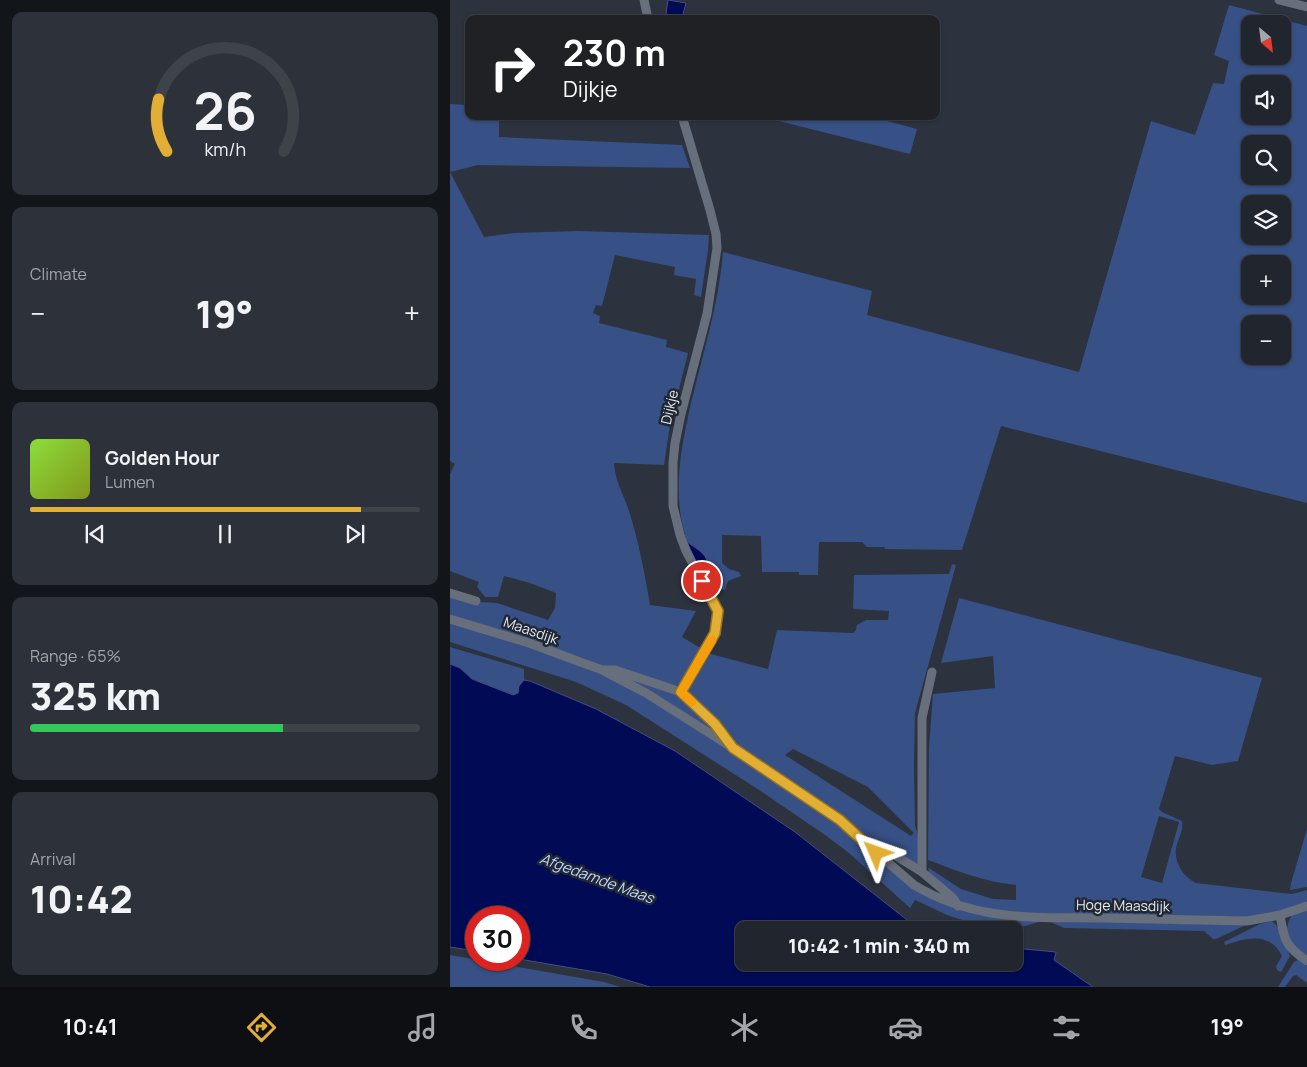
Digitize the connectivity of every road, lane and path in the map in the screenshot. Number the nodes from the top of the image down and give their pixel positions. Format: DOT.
graph roads {
  1 [pos="644,0"];
  2 [pos="1279,0"];
  3 [pos="1307,7"];
  4 [pos="647,15"];
  5 [pos="683,120"];
  6 [pos="450,593"];
  7 [pos="476,601"];
  8 [pos="450,619"];
  9 [pos="602,670"];
  10 [pos="932,672"];
  11 [pos="681,692"];
  12 [pos="733,748"];
  13 [pos="864,841"];
  14 [pos="922,872"];
  15 [pos="958,906"];
  16 [pos="1307,906"];
  17 [pos="1280,915"];
  18 [pos="1307,961"];
  1 -- 4 [label="street"];
  2 -- 3 [label="street"];
  5 -- 11 [label="street, Dijkje"];
  6 -- 7 [label="street"];
  8 -- 9 [label="street, Maasdijk"];
  9 -- 11 [label="street, Maasdijk"];
  9 -- 12 [label="street, Maasdijk"];
  10 -- 14 [label="street"];
  11 -- 12 [label="street, Maasdijk"];
  12 -- 13 [label="street, Maasdijk"];
  13 -- 14 [label="street, Maasdijk"];
  13 -- 15 [label="street, Maasdijk"];
  14 -- 15 [label="street"];
  15 -- 17 [label="street, Hoge Maasdijk"];
  16 -- 17 [label="street, Hoge Maasdijk"];
  17 -- 18 [label="street"];
}
